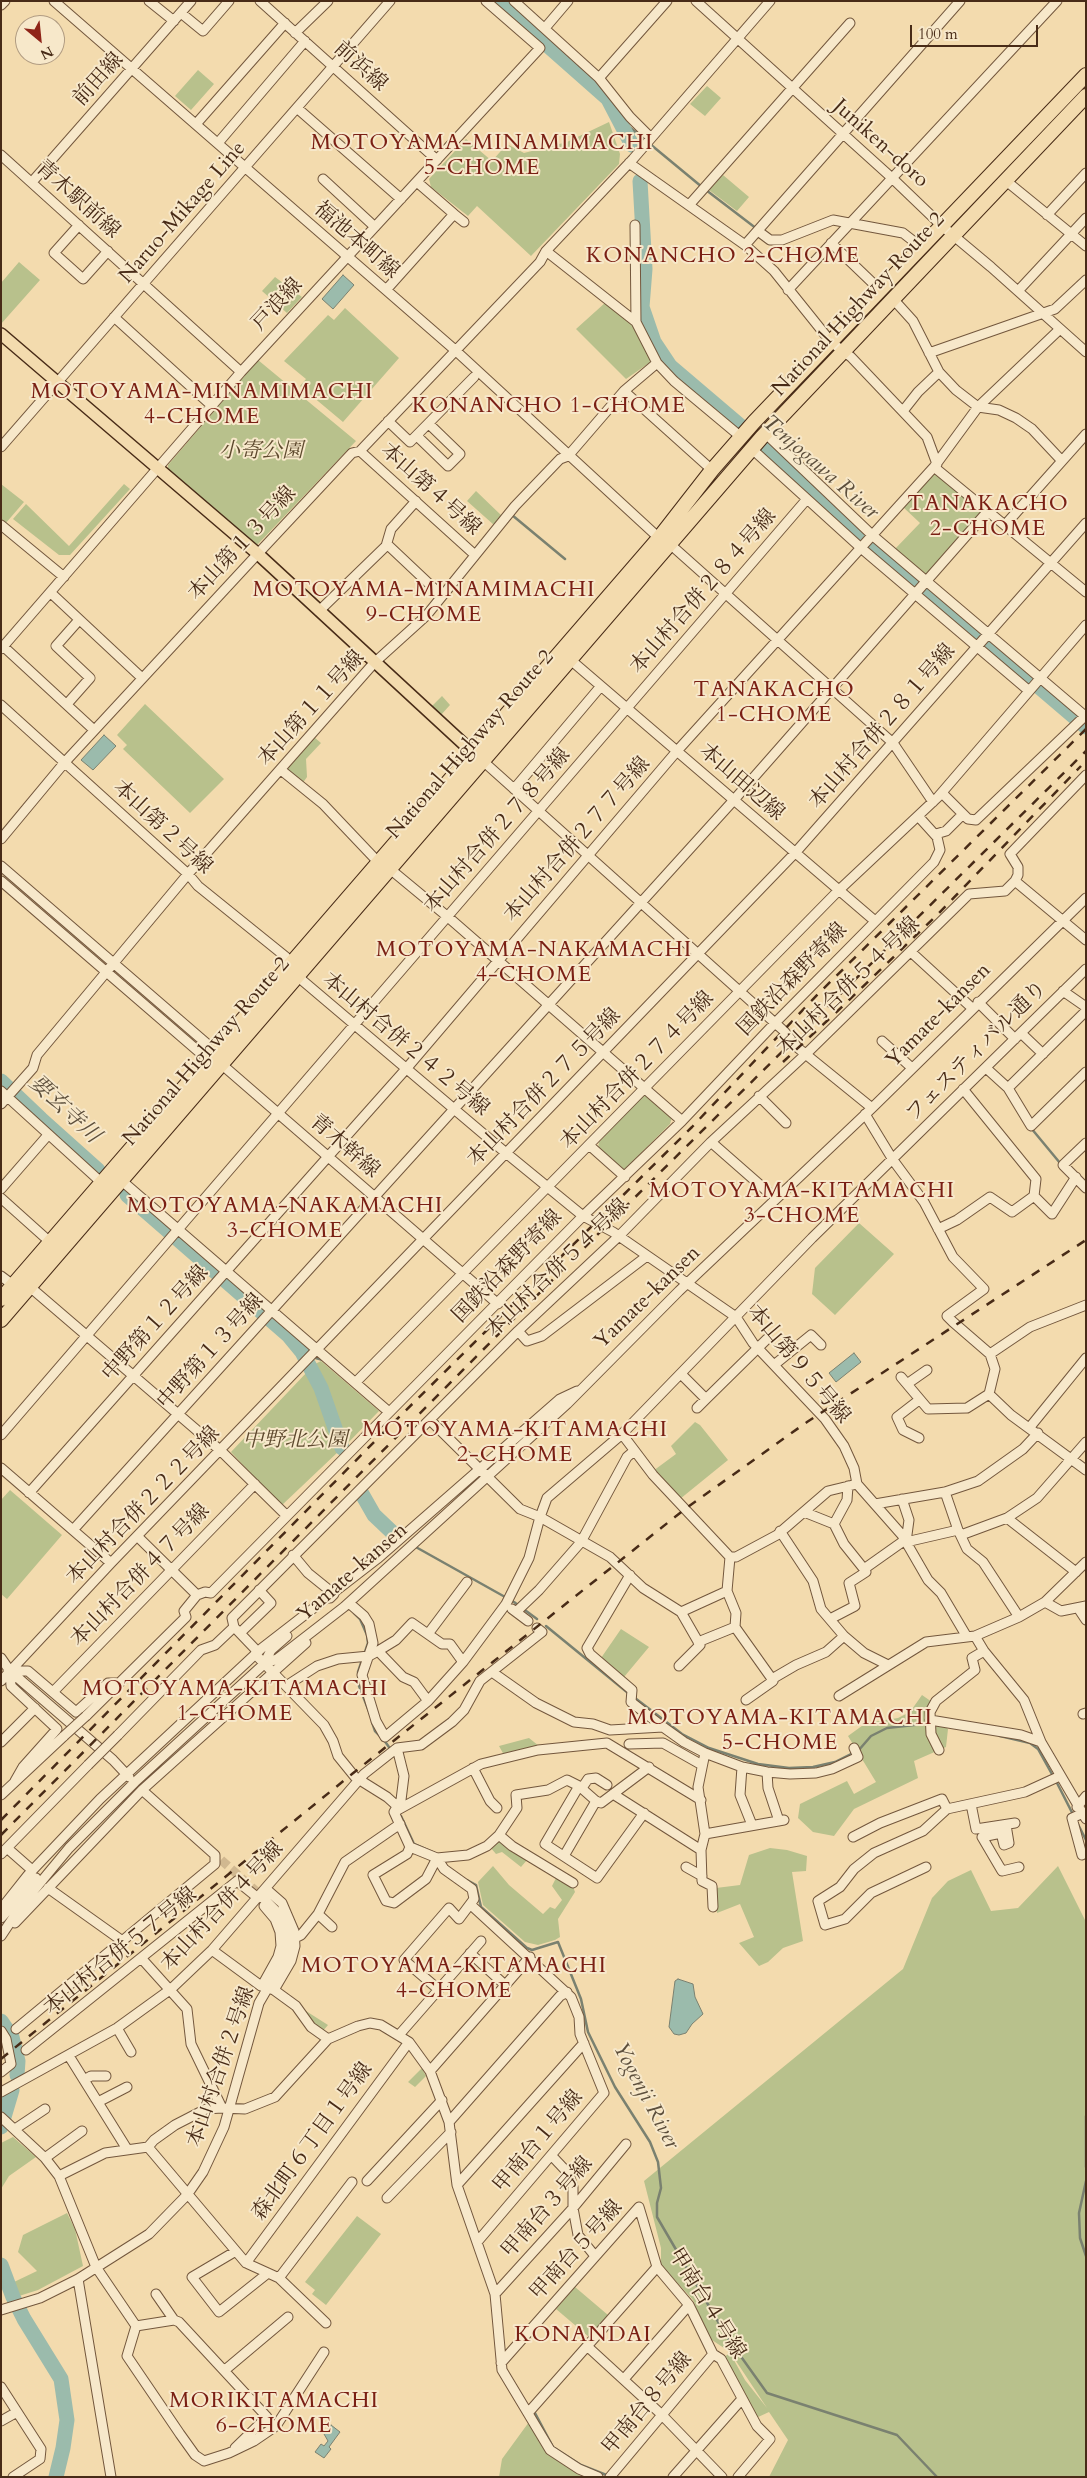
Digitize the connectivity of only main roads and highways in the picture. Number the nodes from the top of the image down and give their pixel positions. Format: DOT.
graph roads {
  1 [pos="1086,75"];
  2 [pos="1086,96"];
  3 [pos="1050,123"];
  4 [pos="948,230"];
  5 [pos="1,334"];
  6 [pos="665,541"];
  7 [pos="479,757"];
  8 [pos="217,1061"];
  9 [pos="1,1299"];
  10 [pos="1,1320"];
  1 -- 3 [label="highway, National Highway Route 2"];
  2 -- 3 [label="highway, National Highway Route 2"];
  3 -- 4 [label="highway, National Highway Route 2"];
  3 -- 4 [label="highway, National Highway Route 2"];
  4 -- 6 [label="highway, National Highway Route 2"];
  4 -- 6 [label="highway, National Highway Route 2"];
  5 -- 7 [label="main road"];
  6 -- 7 [label="highway, National Highway Route 2"];
  7 -- 8 [label="highway, National Highway Route 2"];
  8 -- 9 [label="highway, National Highway Route 2"];
  8 -- 10 [label="highway, National Highway Route 2"];
}
